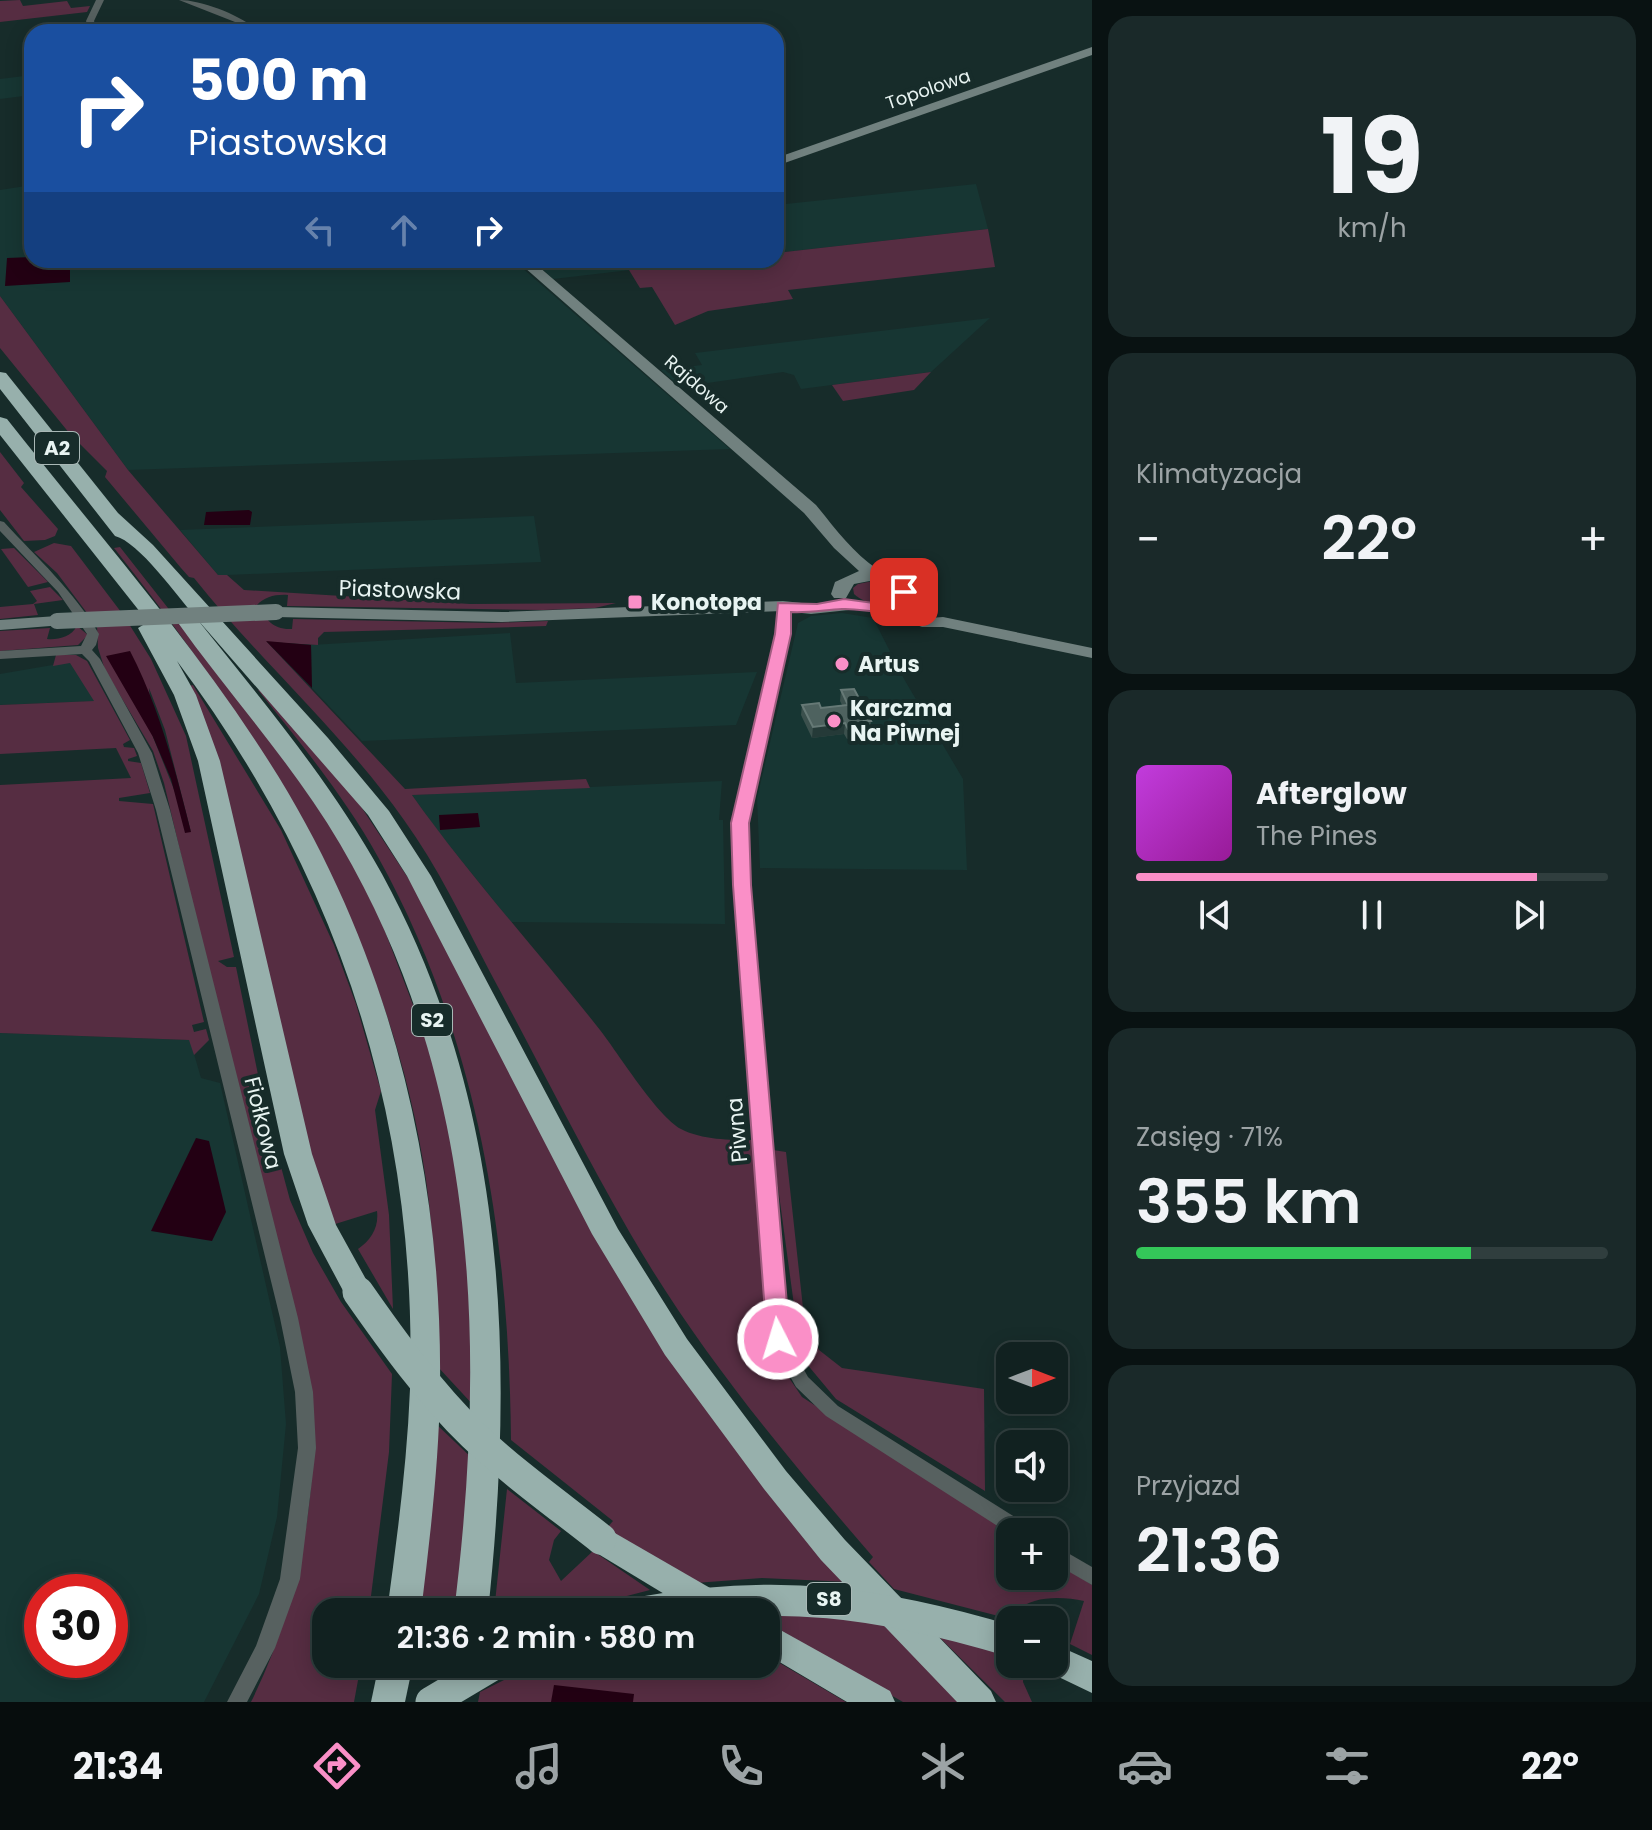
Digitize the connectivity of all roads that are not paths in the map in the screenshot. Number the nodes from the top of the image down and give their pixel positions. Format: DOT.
graph roads {
  1 [pos="100,0"];
  2 [pos="184,0"];
  3 [pos="91,24"];
  4 [pos="244,24"];
  5 [pos="1092,51"];
  6 [pos="784,159"];
  7 [pos="532,268"];
  8 [pos="0,377"];
  9 [pos="0,423"];
  10 [pos="113,518"];
  11 [pos="76,521"];
  12 [pos="0,524"];
  13 [pos="840,544"];
  14 [pos="874,575"];
  15 [pos="852,578"];
  16 [pos="846,599"];
  17 [pos="896,604"];
  18 [pos="791,606"];
  19 [pos="0,625"];
  20 [pos="85,650"];
  21 [pos="1092,653"];
  22 [pos="0,655"];
  23 [pos="1000,1518"];
  24 [pos="1068,1562"];
  25 [pos="1092,1577"];
  26 [pos="406,1598"];
  27 [pos="473,1598"];
  28 [pos="700,1598"];
  29 [pos="780,1599"];
  30 [pos="996,1637"];
  31 [pos="780,1645"];
  32 [pos="393,1678"];
  33 [pos="460,1678"];
  34 [pos="471,1678"];
  35 [pos="237,1702"];
  36 [pos="388,1702"];
  37 [pos="431,1702"];
  38 [pos="456,1702"];
  39 [pos="878,1702"];
  40 [pos="979,1702"];
  1 -- 3 [label="street"];
  2 -- 4 [label="street"];
  5 -- 6 [label="street, Topolowa"];
  7 -- 13 [label="street, Rajdowa"];
  8 -- 10 [label="highway, A2"];
  9 -- 11 [label="highway, S2"];
  10 -- 27 [label="highway, S2"];
  10 -- 40 [label="highway"];
  11 -- 26 [label="highway, S2"];
  11 -- 28 [label="highway, bridge"];
  12 -- 20 [label="street"];
  13 -- 14 [label="street, Rajdowa"];
  13 -- 15 [label="street, Rajdowa"];
  14 -- 15 [label="street"];
  14 -- 17 [label="street, Rajdowa"];
  15 -- 16 [label="street"];
  16 -- 17 [label="street, Piastowska"];
  16 -- 18 [label="street, Piastowska"];
  17 -- 21 [label="street"];
  18 -- 19 [label="street, Piastowska, bridge"];
  18 -- 23 [label="street, Piwna"];
  20 -- 22 [label="street"];
  20 -- 35 [label="street, Fiołkowa"];
  24 -- 25 [label="street"];
  29 -- 30 [label="highway, S8, bridge"];
  31 -- 39 [label="highway"];
  32 -- 36 [label="highway"];
  33 -- 38 [label="highway"];
  34 -- 37 [label="highway, bridge"];
}
